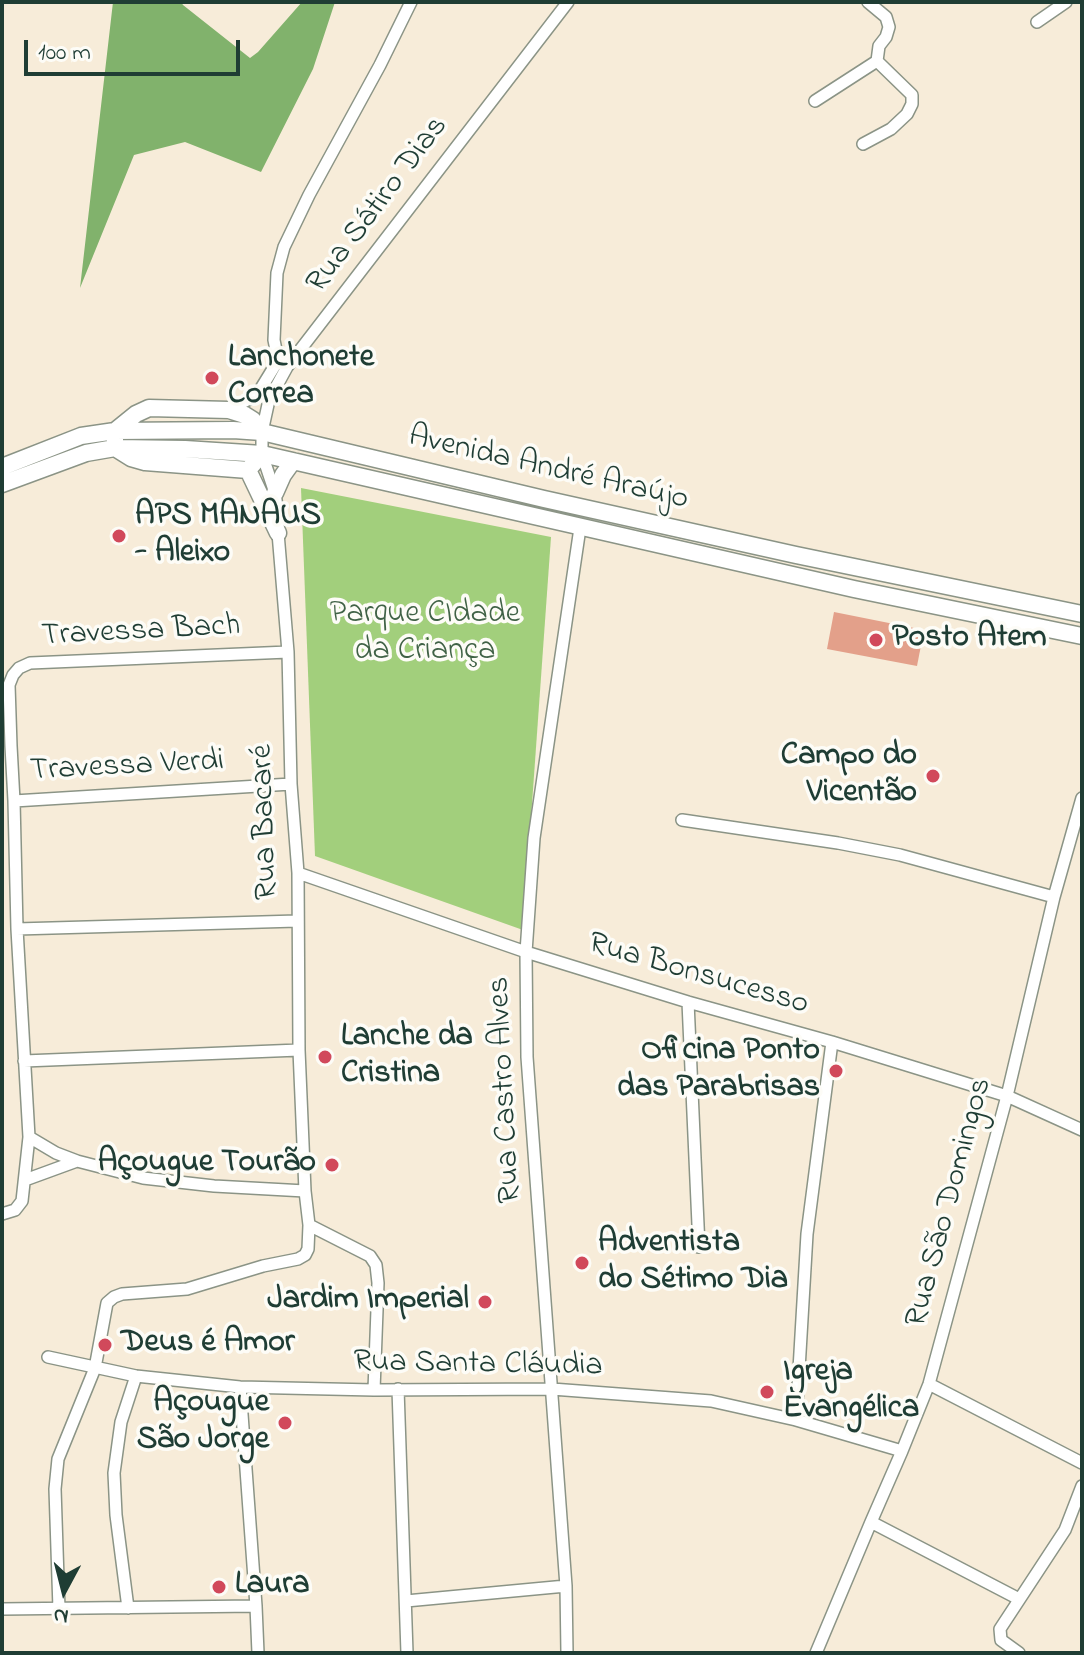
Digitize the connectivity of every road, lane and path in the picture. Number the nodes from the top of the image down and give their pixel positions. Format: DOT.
graph roads {
  1 [pos="411,2"];
  2 [pos="568,2"];
  3 [pos="868,2"];
  4 [pos="1066,2"];
  5 [pos="1037,22"];
  6 [pos="877,61"];
  7 [pos="815,101"];
  8 [pos="863,144"];
  9 [pos="283,363"];
  10 [pos="229,410"];
  11 [pos="262,432"];
  12 [pos="115,440"];
  13 [pos="262,454"];
  14 [pos="293,461"];
  15 [pos="2,467"];
  16 [pos="248,470"];
  17 [pos="2,484"];
  18 [pos="275,493"];
  19 [pos="580,528"];
  20 [pos="278,533"];
  21 [pos="1082,614"];
  22 [pos="1082,636"];
  23 [pos="288,652"];
  24 [pos="291,784"];
  25 [pos="1082,798"];
  26 [pos="14,801"];
  27 [pos="682,820"];
  28 [pos="298,873"];
  29 [pos="1054,897"];
  30 [pos="297,921"];
  31 [pos="17,929"];
  32 [pos="526,952"];
  33 [pos="688,1002"];
  34 [pos="832,1042"];
  35 [pos="299,1050"];
  36 [pos="24,1061"];
  37 [pos="1007,1096"];
  38 [pos="1082,1130"];
  39 [pos="29,1137"];
  40 [pos="77,1161"];
  41 [pos="25,1180"];
  42 [pos="305,1191"];
  43 [pos="2,1214"];
  44 [pos="309,1225"];
  45 [pos="699,1247"];
  46 [pos="48,1357"];
  47 [pos="95,1368"];
  48 [pos="136,1376"];
  49 [pos="929,1384"];
  50 [pos="240,1387"];
  51 [pos="398,1389"];
  52 [pos="552,1389"];
  53 [pos="374,1390"];
  54 [pos="796,1420"];
  55 [pos="902,1451"];
  56 [pos="1082,1463"];
  57 [pos="1082,1486"];
  58 [pos="871,1522"];
  59 [pos="566,1586"];
  60 [pos="1019,1599"];
  61 [pos="406,1601"];
  62 [pos="256,1606"];
  63 [pos="128,1608"];
  64 [pos="2,1609"];
  65 [pos="59,1609"];
  66 [pos="258,1653"];
  67 [pos="407,1653"];
  68 [pos="567,1653"];
  69 [pos="816,1653"];
  70 [pos="1019,1653"];
  1 -- 9 [label="street"];
  2 -- 9 [label="street, Rua Sátiro Dias"];
  3 -- 6 [label="street"];
  4 -- 5 [label="street"];
  6 -- 7 [label="street"];
  6 -- 8 [label="street"];
  9 -- 10 [label="street, Rua Sátiro Dias"];
  9 -- 11 [label="street, Rua Sátiro Dias"];
  10 -- 11 [label="main road"];
  10 -- 12 [label="main road"];
  11 -- 12 [label="main road, Avenida André Araújo"];
  11 -- 13 [label="street, Rua Sátiro Dias"];
  11 -- 21 [label="main road, Avenida André Araújo"];
  12 -- 13 [label="main road, Avenida André Araújo"];
  12 -- 15 [label="main road, Avenida André Araújo"];
  12 -- 16 [label="main road"];
  12 -- 17 [label="main road, Avenida André Araújo"];
  13 -- 14 [label="main road, Avenida André Araújo"];
  13 -- 16 [label="main road"];
  13 -- 18 [label="street, Rua Bacaré"];
  14 -- 18 [label="main road"];
  14 -- 19 [label="main road, Avenida André Araújo"];
  16 -- 20 [label="main road"];
  18 -- 20 [label="street, Rua Bacaré"];
  19 -- 22 [label="main road, Avenida André Araújo"];
  19 -- 32 [label="street, Rua Castro Alves"];
  20 -- 23 [label="street, Rua Bacaré"];
  23 -- 24 [label="street, Rua Bacaré"];
  23 -- 26 [label="street, Travessa Bach"];
  24 -- 26 [label="street, Travessa Verdi"];
  24 -- 28 [label="street, Rua Bacaré"];
  25 -- 29 [label="street, Rua São Domingos"];
  26 -- 31 [label="street"];
  27 -- 29 [label="street"];
  28 -- 30 [label="street, Rua Bacaré"];
  28 -- 32 [label="street, Rua Bonsucesso"];
  29 -- 37 [label="street, Rua São Domingos"];
  30 -- 31 [label="street"];
  30 -- 35 [label="street, Rua Bacaré"];
  31 -- 36 [label="street"];
  32 -- 33 [label="street, Rua Bonsucesso"];
  32 -- 52 [label="street, Rua Castro Alves"];
  33 -- 34 [label="street, Rua Bonsucesso"];
  33 -- 45 [label="street"];
  34 -- 37 [label="street, Rua Bonsucesso"];
  34 -- 54 [label="street"];
  35 -- 36 [label="street"];
  35 -- 42 [label="street, Rua Bacaré"];
  36 -- 39 [label="street"];
  37 -- 38 [label="street, Rua Bonsucesso"];
  37 -- 49 [label="street, Rua São Domingos"];
  39 -- 40 [label="street"];
  39 -- 41 [label="street"];
  40 -- 41 [label="street"];
  40 -- 42 [label="street"];
  41 -- 43 [label="street"];
  42 -- 44 [label="street, Rua Bacaré"];
  44 -- 47 [label="street"];
  44 -- 53 [label="street"];
  46 -- 47 [label="street, Rua Santa Cláudia"];
  47 -- 48 [label="street, Rua Santa Cláudia"];
  47 -- 65 [label="street"];
  48 -- 50 [label="street, Rua Santa Cláudia"];
  48 -- 63 [label="street"];
  49 -- 55 [label="street, Rua São Domingos"];
  49 -- 56 [label="street"];
  50 -- 53 [label="street, Rua Santa Cláudia"];
  50 -- 62 [label="street"];
  51 -- 52 [label="street, Rua Santa Cláudia"];
  51 -- 53 [label="street, Rua Santa Cláudia"];
  51 -- 61 [label="street"];
  52 -- 54 [label="street, Rua Santa Cláudia"];
  52 -- 59 [label="street, Rua Castro Alves"];
  54 -- 55 [label="street, Rua Santa Cláudia"];
  55 -- 58 [label="street, Rua São Domingos"];
  57 -- 60 [label="street"];
  58 -- 60 [label="street"];
  58 -- 69 [label="street, Rua São Domingos"];
  59 -- 61 [label="street"];
  59 -- 68 [label="street, Rua Castro Alves"];
  60 -- 70 [label="street"];
  61 -- 67 [label="street"];
  62 -- 63 [label="street"];
  62 -- 66 [label="street"];
  63 -- 65 [label="street"];
  64 -- 65 [label="street"];
}
